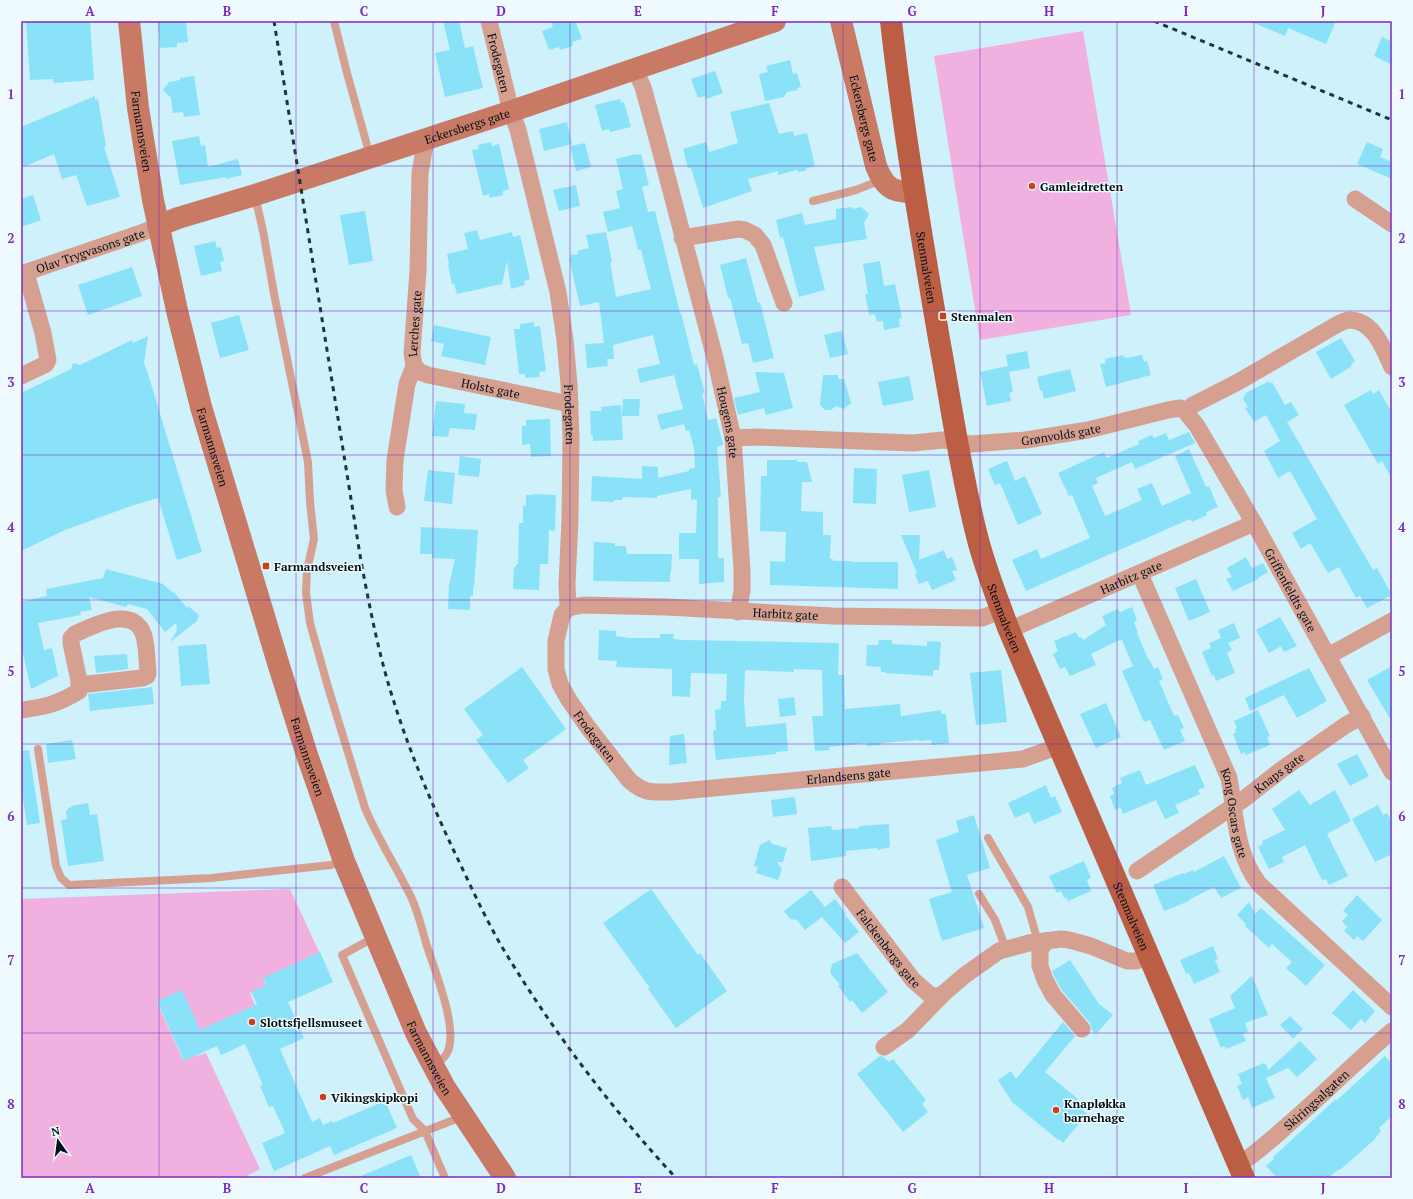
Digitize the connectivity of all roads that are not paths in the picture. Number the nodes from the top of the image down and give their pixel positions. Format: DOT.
graph roads {
  1 [pos="129,21"];
  2 [pos="334,21"];
  3 [pos="489,21"];
  4 [pos="775,21"];
  5 [pos="841,21"];
  6 [pos="891,21"];
  7 [pos="635,70"];
  8 [pos="511,111"];
  9 [pos="426,139"];
  10 [pos="370,157"];
  11 [pos="882,180"];
  12 [pos="914,192"];
  13 [pos="255,195"];
  14 [pos="1355,199"];
  15 [pos="813,201"];
  16 [pos="1392,224"];
  17 [pos="158,226"];
  18 [pos="682,238"];
  19 [pos="24,273"];
  20 [pos="784,303"];
  21 [pos="414,366"];
  22 [pos="1392,367"];
  23 [pos="21,376"];
  24 [pos="570,404"];
  25 [pos="1185,411"];
  26 [pos="733,438"];
  27 [pos="957,442"];
  28 [pos="397,507"];
  29 [pos="1254,523"];
  30 [pos="1140,574"];
  31 [pos="568,608"];
  32 [pos="738,612"];
  33 [pos="1005,620"];
  34 [pos="1392,621"];
  35 [pos="1328,656"];
  36 [pos="79,685"];
  37 [pos="21,710"];
  38 [pos="1362,716"];
  39 [pos="1059,746"];
  40 [pos="38,749"];
  41 [pos="1392,772"];
  42 [pos="637,787"];
  43 [pos="1234,805"];
  44 [pos="988,838"];
  45 [pos="344,861"];
  46 [pos="1137,871"];
  47 [pos="842,887"];
  48 [pos="979,894"];
  49 [pos="375,937"];
  50 [pos="1042,941"];
  51 [pos="1006,949"];
  52 [pos="1149,956"];
  53 [pos="944,993"];
  54 [pos="1392,1007"];
  55 [pos="1082,1029"];
  56 [pos="1392,1031"];
  57 [pos="884,1047"];
  58 [pos="434,1067"];
  59 [pos="464,1117"];
  60 [pos="425,1131"];
  61 [pos="1241,1171"];
  62 [pos="305,1178"];
  63 [pos="445,1178"];
  64 [pos="505,1178"];
  1 -- 17 [label="main road, Farmannsveien"];
  2 -- 10 [label="lane"];
  3 -- 8 [label="street, Frodegaten"];
  4 -- 7 [label="main road, Eckersbergs gate"];
  5 -- 11 [label="main road, Eckersbergs gate"];
  6 -- 12 [label="main road, Stenmalveien"];
  7 -- 8 [label="main road, Eckersbergs gate"];
  7 -- 18 [label="street, Hougens gate"];
  8 -- 9 [label="main road, Eckersbergs gate"];
  8 -- 24 [label="street, Frodegaten"];
  9 -- 10 [label="main road, Eckersbergs gate"];
  9 -- 21 [label="street, Lerches gate"];
  10 -- 13 [label="main road, Eckersbergs gate"];
  11 -- 12 [label="main road"];
  11 -- 15 [label="lane"];
  12 -- 27 [label="main road, Stenmalveien"];
  13 -- 17 [label="main road, Eckersbergs gate"];
  13 -- 58 [label="lane"];
  14 -- 16 [label="street"];
  17 -- 19 [label="street, Olav Trygvasons gate"];
  17 -- 45 [label="main road, Farmannsveien"];
  18 -- 20 [label="street"];
  18 -- 26 [label="street, Hougens gate"];
  19 -- 23 [label="street"];
  21 -- 24 [label="street, Holsts gate"];
  21 -- 28 [label="street, Lerches gate"];
  22 -- 25 [label="street"];
  24 -- 31 [label="street, Frodegaten"];
  25 -- 27 [label="street, Grønvolds gate"];
  25 -- 29 [label="street, Griffenfeldts gate"];
  26 -- 27 [label="street, Grønvolds gate"];
  26 -- 32 [label="street, Hougens gate"];
  27 -- 33 [label="main road, Stenmalveien"];
  29 -- 30 [label="street, Harbitz gate"];
  29 -- 35 [label="street, Griffenfeldts gate"];
  30 -- 33 [label="street, Harbitz gate"];
  30 -- 43 [label="street, Kong Oscars gate"];
  31 -- 32 [label="street, Harbitz gate"];
  31 -- 42 [label="street, Frodegaten"];
  32 -- 33 [label="street, Harbitz gate"];
  33 -- 39 [label="main road, Stenmalveien"];
  34 -- 35 [label="street"];
  35 -- 38 [label="street, Griffenfeldts gate"];
  36 -- 36 [label="street"];
  36 -- 37 [label="street"];
  38 -- 41 [label="street, Griffenfeldts gate"];
  38 -- 43 [label="street, Knaps gate"];
  39 -- 42 [label="street, Erlandsens gate"];
  39 -- 52 [label="main road, Stenmalveien"];
  40 -- 45 [label="lane"];
  43 -- 46 [label="street, Knaps gate"];
  43 -- 54 [label="street, Kong Oscars gate"];
  44 -- 50 [label="lane"];
  45 -- 49 [label="main road, Farmannsveien"];
  47 -- 53 [label="street, Falckenbergs gate"];
  48 -- 51 [label="lane"];
  49 -- 58 [label="main road, Farmannsveien"];
  49 -- 60 [label="lane"];
  50 -- 51 [label="street"];
  50 -- 52 [label="street"];
  50 -- 55 [label="street"];
  51 -- 53 [label="street"];
  52 -- 61 [label="main road, Stenmalveien"];
  53 -- 57 [label="street"];
  56 -- 61 [label="street, Skiringsalgaten"];
  58 -- 59 [label="main road, Farmannsveien"];
  59 -- 60 [label="lane"];
  59 -- 64 [label="main road, Farmannsveien"];
  60 -- 62 [label="lane"];
  60 -- 63 [label="lane"];
}
